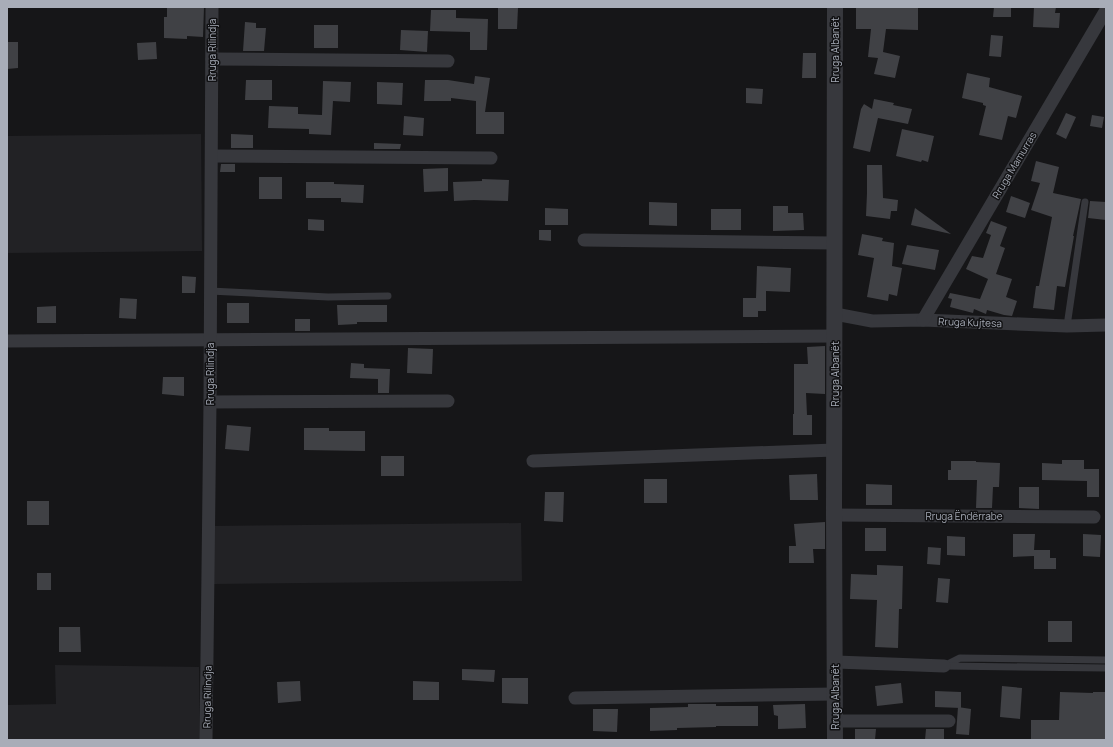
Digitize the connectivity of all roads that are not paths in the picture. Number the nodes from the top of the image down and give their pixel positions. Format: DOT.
graph roads {
  1 [pos="212,7"];
  2 [pos="835,7"];
  3 [pos="1106,10"];
  4 [pos="212,59"];
  5 [pos="448,61"];
  6 [pos="212,156"];
  7 [pos="491,158"];
  8 [pos="1085,202"];
  9 [pos="584,240"];
  10 [pos="834,243"];
  11 [pos="210,291"];
  12 [pos="388,296"];
  13 [pos="835,314"];
  14 [pos="923,320"];
  15 [pos="1106,325"];
  16 [pos="1067,326"];
  17 [pos="834,336"];
  18 [pos="7,341"];
  19 [pos="211,341"];
  20 [pos="448,401"];
  21 [pos="210,402"];
  22 [pos="834,450"];
  23 [pos="533,461"];
  24 [pos="834,515"];
  25 [pos="1094,517"];
  26 [pos="1106,660"];
  27 [pos="836,662"];
  28 [pos="944,666"];
  29 [pos="1106,668"];
  30 [pos="835,694"];
  31 [pos="575,698"];
  32 [pos="835,721"];
  33 [pos="949,722"];
  34 [pos="206,740"];
  35 [pos="835,740"];
  1 -- 4 [label="street, Rruga Rilindja"];
  2 -- 10 [label="street, Rruga Albanët"];
  3 -- 14 [label="street, Rruga Mamurras"];
  4 -- 5 [label="street"];
  4 -- 6 [label="street, Rruga Rilindja"];
  6 -- 7 [label="street"];
  6 -- 11 [label="street, Rruga Rilindja"];
  8 -- 16 [label="lane"];
  9 -- 10 [label="street"];
  10 -- 13 [label="street, Rruga Albanët"];
  11 -- 12 [label="lane"];
  11 -- 19 [label="street, Rruga Rilindja"];
  13 -- 14 [label="street, Rruga Kujtesa"];
  13 -- 17 [label="street, Rruga Albanët"];
  14 -- 16 [label="street, Rruga Kujtesa"];
  15 -- 16 [label="street, Rruga Kujtesa"];
  17 -- 19 [label="street"];
  17 -- 22 [label="street, Rruga Albanët"];
  18 -- 19 [label="street"];
  19 -- 21 [label="street, Rruga Rilindja"];
  20 -- 21 [label="street"];
  21 -- 34 [label="street, Rruga Rilindja"];
  22 -- 23 [label="street"];
  22 -- 24 [label="street, Rruga Albanët"];
  24 -- 25 [label="street, Rruga Ëndërrabe"];
  24 -- 27 [label="street, Rruga Albanët"];
  26 -- 28 [label="lane"];
  27 -- 28 [label="street"];
  27 -- 30 [label="street, Rruga Albanët"];
  28 -- 29 [label="lane"];
  30 -- 31 [label="street"];
  30 -- 32 [label="street, Rruga Albanët"];
  32 -- 33 [label="street"];
  32 -- 35 [label="street, Rruga Albanët"];
}
